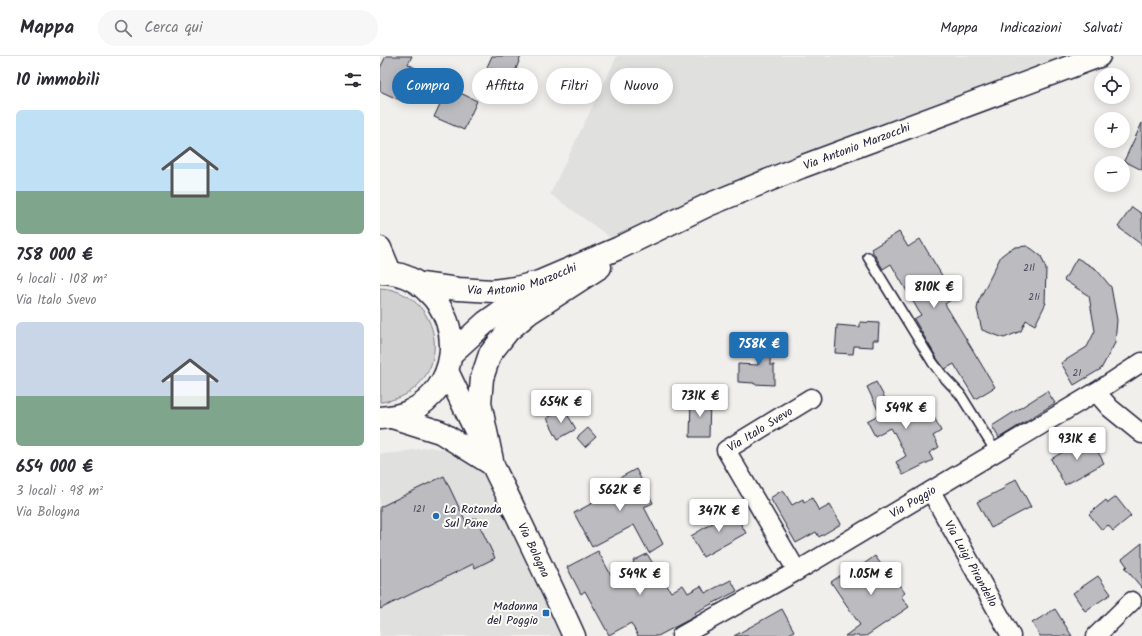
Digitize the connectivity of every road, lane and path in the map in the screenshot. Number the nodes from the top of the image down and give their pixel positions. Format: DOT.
graph roads {
  1 [pos="1099,56"];
  2 [pos="658,230"];
  3 [pos="380,248"];
  4 [pos="619,248"];
  5 [pos="868,257"];
  6 [pos="385,272"];
  7 [pos="420,284"];
  8 [pos="450,362"];
  9 [pos="1142,362"];
  10 [pos="1096,392"];
  11 [pos="811,398"];
  12 [pos="386,418"];
  13 [pos="1142,434"];
  14 [pos="996,452"];
  15 [pos="493,465"];
  16 [pos="931,491"];
  17 [pos="797,572"];
  18 [pos="1132,601"];
  19 [pos="575,635"];
  20 [pos="681,636"];
  21 [pos="1011,636"];
  22 [pos="1096,636"];
  1 -- 2 [label="main road, Via Antonio Marzocchi"];
  2 -- 4 [label="main road, Via Antonio Marzocchi"];
  2 -- 15 [label="main road"];
  3 -- 6 [label="main road, Via Bologna"];
  4 -- 7 [label="main road, Via Antonio Marzocchi"];
  4 -- 8 [label="main road, Via Antonio Marzocchi"];
  5 -- 14 [label="lane"];
  6 -- 7 [label="main road, Via Bologna"];
  7 -- 8 [label="main road, Via Bologna"];
  8 -- 12 [label="main road"];
  8 -- 15 [label="main road, Via Bologna"];
  9 -- 10 [label="street, Via Poggio"];
  10 -- 13 [label="street"];
  10 -- 14 [label="street, Via Poggio"];
  11 -- 17 [label="street, Via Italo Svevo"];
  12 -- 15 [label="main road"];
  14 -- 16 [label="street, Via Poggio"];
  15 -- 19 [label="main road, Via Bologna"];
  16 -- 17 [label="street, Via Poggio"];
  16 -- 21 [label="street, Via Luigi Pirandello"];
  17 -- 20 [label="street, Via Poggio"];
  18 -- 22 [label="street"];
}
